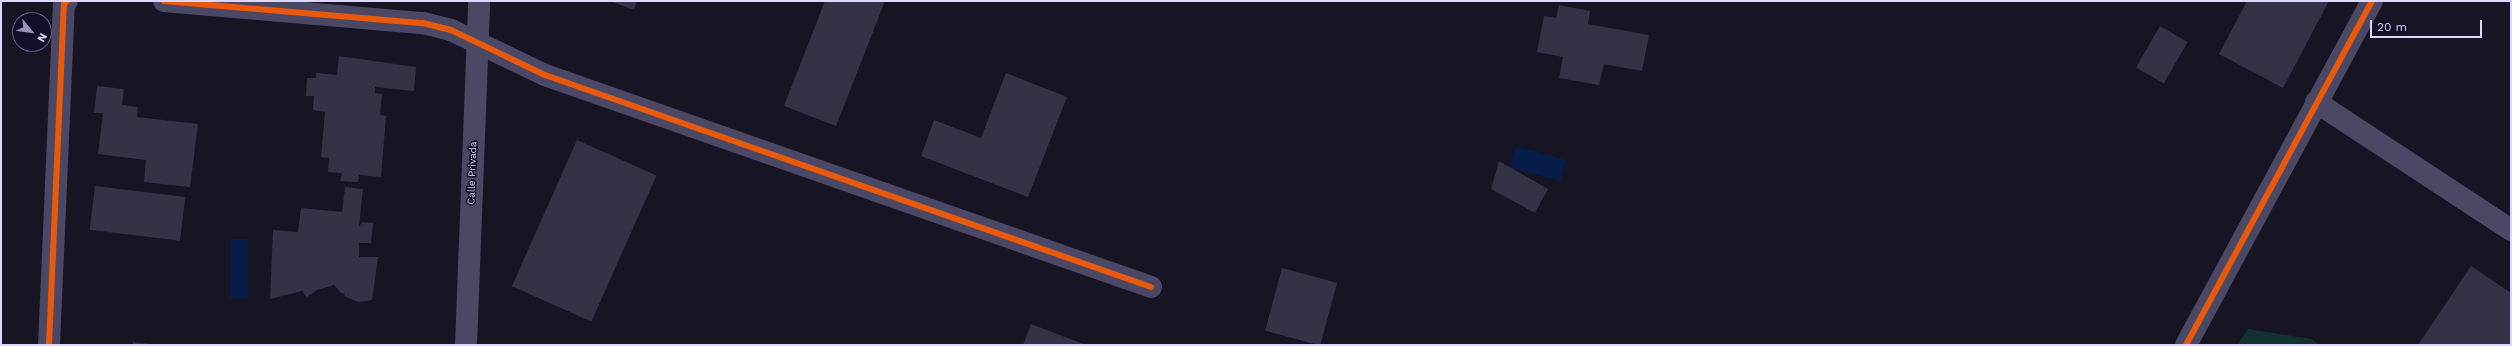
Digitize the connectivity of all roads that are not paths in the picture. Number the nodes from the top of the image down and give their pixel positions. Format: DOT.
graph roads {
  1 [pos="66,1"];
  2 [pos="164,1"];
  3 [pos="479,1"];
  4 [pos="2372,1"];
  5 [pos="476,40"];
  6 [pos="2316,102"];
  7 [pos="2511,230"];
  8 [pos="1151,287"];
  9 [pos="49,345"];
  10 [pos="466,345"];
  11 [pos="2186,345"];
  1 -- 9 [label="street"];
  2 -- 5 [label="street"];
  3 -- 5 [label="street, Calle Privada"];
  4 -- 6 [label="street"];
  5 -- 8 [label="street"];
  5 -- 10 [label="street, Calle Privada"];
  6 -- 7 [label="street"];
  6 -- 11 [label="street"];
}
